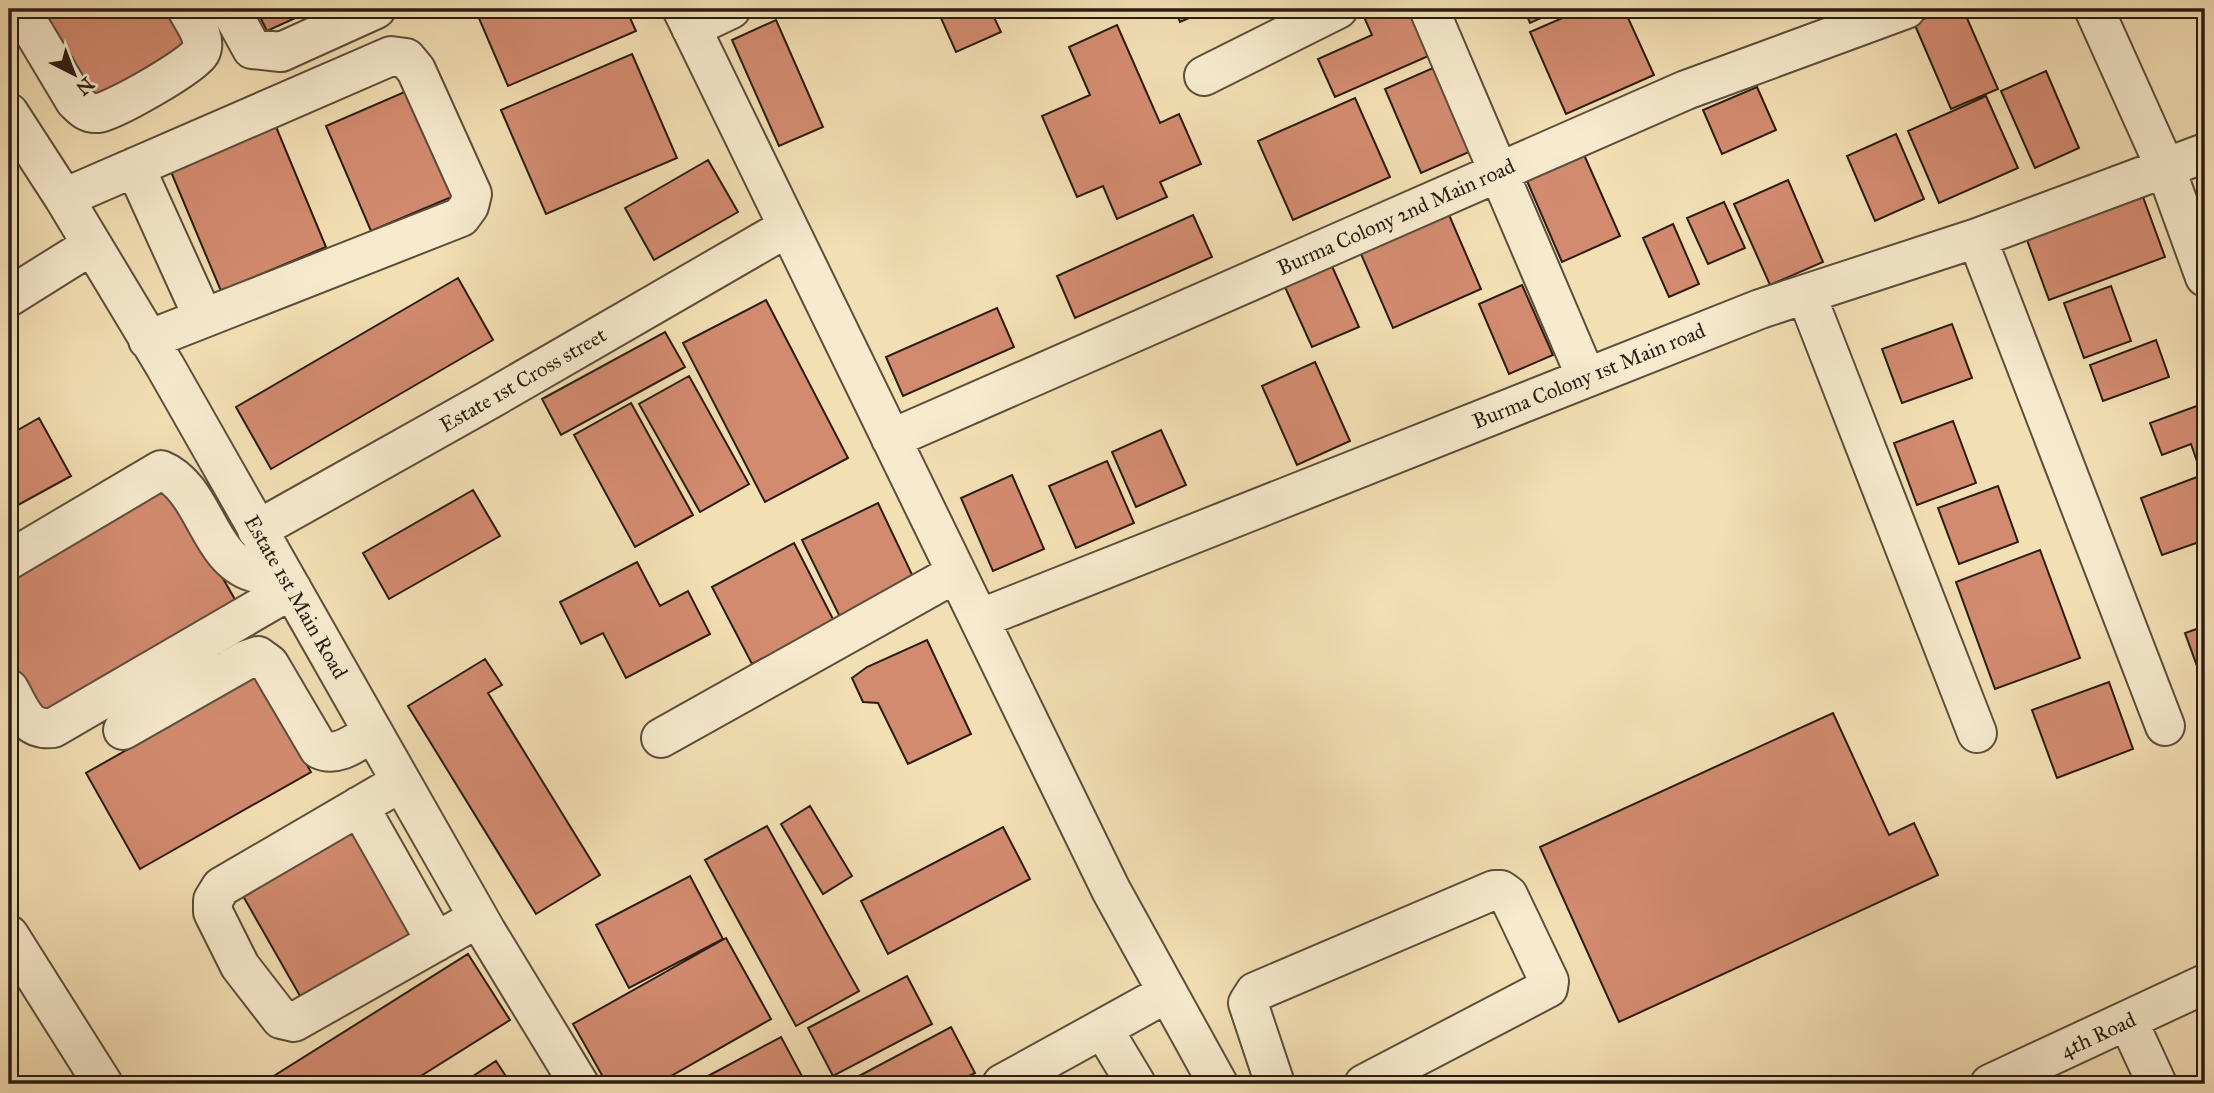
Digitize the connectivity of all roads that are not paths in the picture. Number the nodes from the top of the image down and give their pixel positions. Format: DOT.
graph roads {
  1 [pos="20,9"];
  2 [pos="187,9"];
  3 [pos="230,9"];
  4 [pos="376,9"];
  5 [pos="731,9"];
  6 [pos="1338,9"];
  7 [pos="1429,9"];
  8 [pos="1906,9"];
  9 [pos="2094,9"];
  10 [pos="686,18"];
  11 [pos="1204,76"];
  12 [pos="11,121"];
  13 [pos="2205,153"];
  14 [pos="135,167"];
  15 [pos="2165,167"];
  16 [pos="1499,172"];
  17 [pos="64,198"];
  18 [pos="788,227"];
  19 [pos="1977,238"];
  20 [pos="92,246"];
  21 [pos="2205,277"];
  22 [pos="14,283"];
  23 [pos="1806,294"];
  24 [pos="203,317"];
  25 [pos="148,340"];
  26 [pos="1586,377"];
  27 [pos="891,439"];
  28 [pos="274,559"];
  29 [pos="9,560"];
  30 [pos="956,573"];
  31 [pos="979,619"];
  32 [pos="9,689"];
  33 [pos="2165,726"];
  34 [pos="123,730"];
  35 [pos="373,732"];
  36 [pos="1977,733"];
  37 [pos="661,738"];
  38 [pos="401,782"];
  39 [pos="359,806"];
  40 [pos="478,918"];
  41 [pos="9,935"];
  42 [pos="436,942"];
  43 [pos="2205,984"];
  44 [pos="1167,993"];
  45 [pos="2128,1021"];
  46 [pos="1102,1030"];
  47 [pos="2039,1075"];
  48 [pos="103,1084"];
  49 [pos="579,1084"];
  50 [pos="1002,1084"];
  51 [pos="1136,1084"];
  52 [pos="1218,1084"];
  53 [pos="1257,1084"];
  54 [pos="1275,1084"];
  55 [pos="1364,1084"];
  56 [pos="1990,1084"];
  57 [pos="2157,1084"];
  1 -- 2 [label="street"];
  3 -- 4 [label="street"];
  5 -- 10 [label="street"];
  6 -- 11 [label="street"];
  7 -- 16 [label="street"];
  8 -- 16 [label="street, Burma Colony 2nd Main road"];
  9 -- 15 [label="street"];
  10 -- 18 [label="street"];
  12 -- 17 [label="street, Estate 1st Main Road"];
  13 -- 15 [label="street, Burma Colony 1st Main road"];
  14 -- 17 [label="street"];
  14 -- 24 [label="street"];
  14 -- 24 [label="street"];
  15 -- 19 [label="street, Burma Colony 1st Main road"];
  15 -- 21 [label="street"];
  16 -- 26 [label="street"];
  16 -- 27 [label="street, Burma Colony 2nd Main road"];
  17 -- 20 [label="street, Estate 1st Main Road"];
  18 -- 27 [label="street"];
  18 -- 28 [label="street, Estate 1st Cross street"];
  19 -- 23 [label="street, Burma Colony 1st Main road"];
  19 -- 33 [label="street"];
  20 -- 22 [label="street"];
  20 -- 25 [label="street, Estate 1st Main Road"];
  23 -- 26 [label="street, Burma Colony 1st Main road"];
  23 -- 36 [label="street"];
  24 -- 25 [label="street"];
  25 -- 28 [label="street, Estate 1st Main Road"];
  26 -- 31 [label="street, Burma Colony 1st Main road"];
  27 -- 30 [label="street"];
  28 -- 29 [label="street"];
  28 -- 32 [label="street"];
  28 -- 35 [label="street, Estate 1st Main Road"];
  30 -- 31 [label="street"];
  30 -- 37 [label="street"];
  31 -- 44 [label="street"];
  34 -- 35 [label="street"];
  35 -- 38 [label="street, Estate 1st Main Road"];
  38 -- 39 [label="street"];
  38 -- 40 [label="street, Estate 1st Main Road"];
  39 -- 42 [label="street"];
  39 -- 42 [label="street"];
  40 -- 42 [label="street"];
  40 -- 49 [label="street, Estate 1st Main Road"];
  41 -- 48 [label="street"];
  43 -- 45 [label="street, 4th Road"];
  44 -- 46 [label="street"];
  44 -- 52 [label="street"];
  45 -- 47 [label="street, 4th Road"];
  45 -- 57 [label="street"];
  46 -- 50 [label="street"];
  46 -- 51 [label="street"];
  47 -- 56 [label="street, 4th Road"];
  53 -- 54 [label="street"];
  54 -- 55 [label="street"];
}
